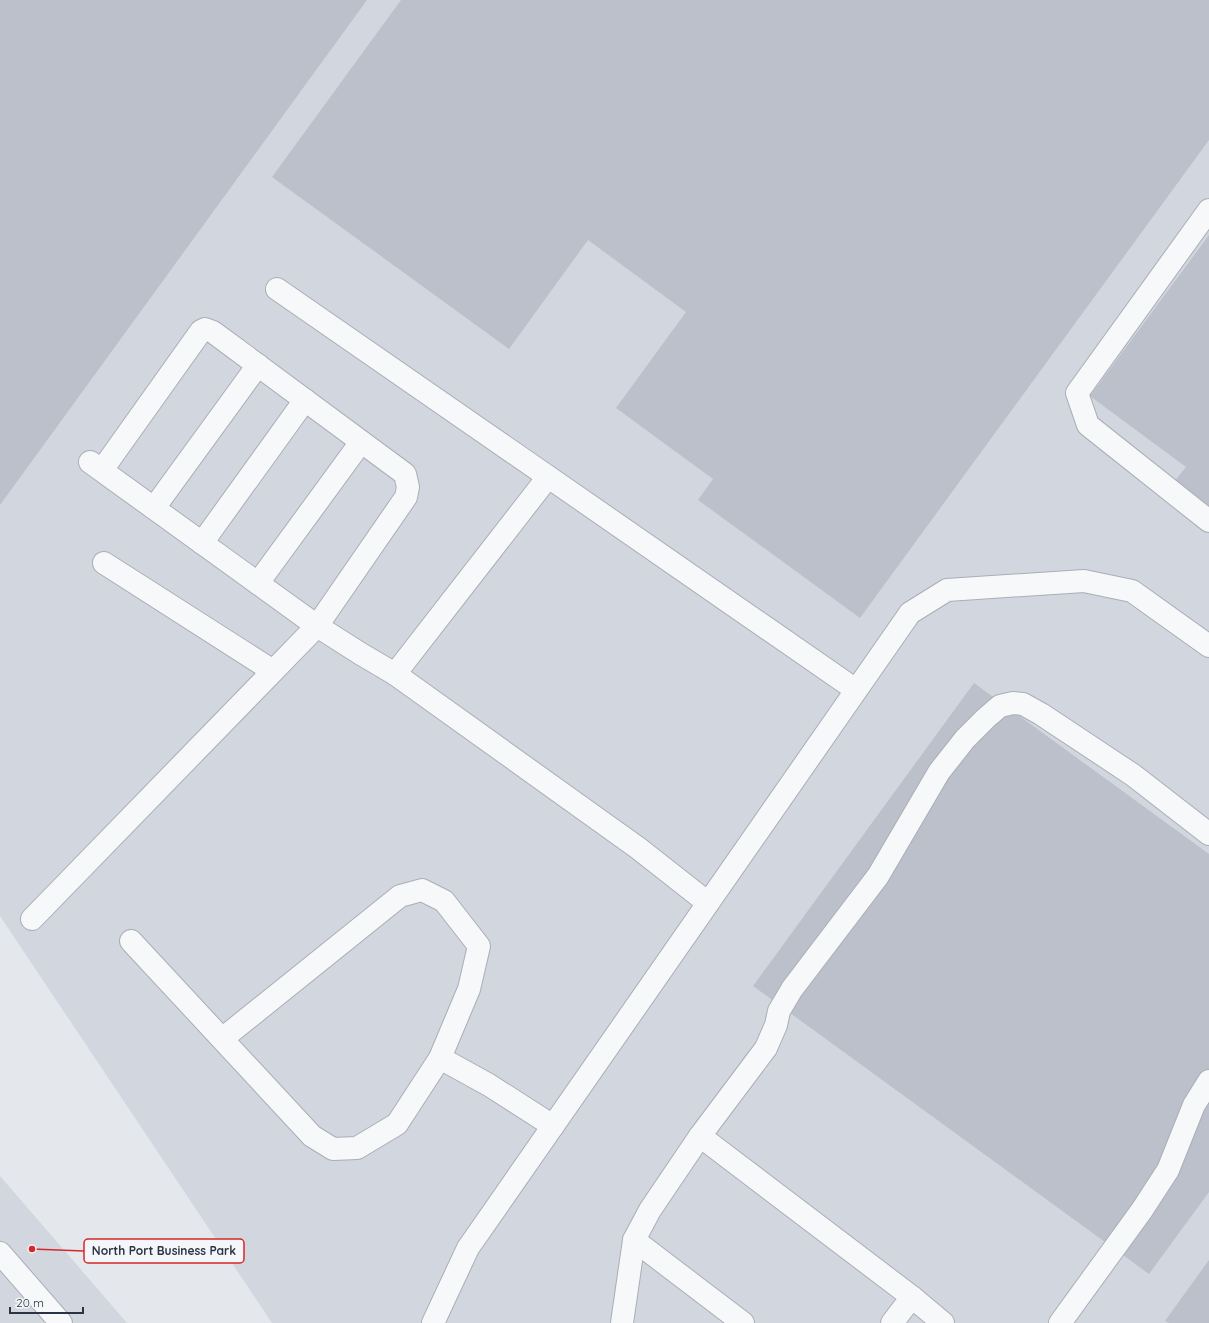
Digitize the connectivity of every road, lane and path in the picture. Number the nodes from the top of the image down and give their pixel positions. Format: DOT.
graph roads {
  1 [pos="1209,210"];
  2 [pos="277,289"];
  3 [pos="258,364"];
  4 [pos="305,400"];
  5 [pos="361,442"];
  6 [pos="548,477"];
  7 [pos="154,508"];
  8 [pos="1209,521"];
  9 [pos="202,543"];
  10 [pos="104,563"];
  11 [pos="258,583"];
  12 [pos="317,626"];
  13 [pos="1209,646"];
  14 [pos="274,671"];
  15 [pos="395,674"];
  16 [pos="856,690"];
  17 [pos="1209,834"];
  18 [pos="708,903"];
  19 [pos="32,919"];
  20 [pos="131,941"];
  21 [pos="222,1039"];
  22 [pos="440,1058"];
  23 [pos="1209,1081"];
  24 [pos="553,1126"];
  25 [pos="700,1136"];
  26 [pos="634,1240"];
  27 [pos="0,1253"];
  28 [pos="912,1297"];
  29 [pos="61,1323"];
  30 [pos="433,1323"];
  31 [pos="622,1323"];
  32 [pos="743,1323"];
  33 [pos="892,1323"];
  34 [pos="943,1323"];
  35 [pos="1060,1323"];
  1 -- 8 [label="street"];
  2 -- 6 [label="street"];
  3 -- 4 [label="street"];
  3 -- 7 [label="street"];
  3 -- 7 [label="street"];
  4 -- 5 [label="street"];
  4 -- 9 [label="street"];
  5 -- 11 [label="street"];
  5 -- 12 [label="street"];
  6 -- 15 [label="street"];
  6 -- 16 [label="street"];
  7 -- 9 [label="street"];
  9 -- 11 [label="street"];
  10 -- 14 [label="street"];
  11 -- 12 [label="street"];
  12 -- 14 [label="street"];
  12 -- 15 [label="street"];
  13 -- 16 [label="street"];
  14 -- 19 [label="street"];
  15 -- 18 [label="street"];
  16 -- 18 [label="street"];
  17 -- 25 [label="street"];
  18 -- 24 [label="street"];
  20 -- 21 [label="street"];
  21 -- 22 [label="street"];
  21 -- 22 [label="street"];
  22 -- 24 [label="street"];
  23 -- 35 [label="street"];
  24 -- 30 [label="street"];
  25 -- 26 [label="street"];
  25 -- 28 [label="street"];
  26 -- 31 [label="street"];
  26 -- 32 [label="street"];
  27 -- 29 [label="street"];
  28 -- 33 [label="street"];
  28 -- 34 [label="street"];
}
